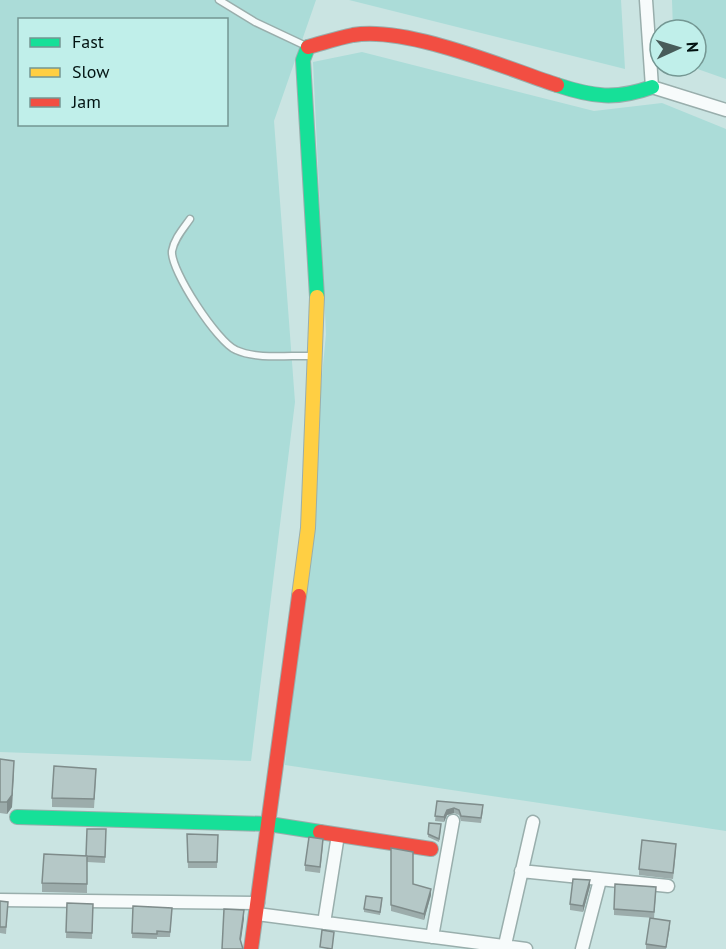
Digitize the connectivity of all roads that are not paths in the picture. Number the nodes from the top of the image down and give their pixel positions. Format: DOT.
graph roads {
  1 [pos="219,0"];
  2 [pos="646,0"];
  3 [pos="307,47"];
  4 [pos="652,87"];
  5 [pos="726,110"];
  6 [pos="190,219"];
  7 [pos="316,356"];
  8 [pos="17,817"];
  9 [pos="453,821"];
  10 [pos="533,822"];
  11 [pos="269,824"];
  12 [pos="338,835"];
  13 [pos="431,849"];
  14 [pos="521,871"];
  15 [pos="600,880"];
  16 [pos="668,886"];
  17 [pos="0,900"];
  18 [pos="257,908"];
  19 [pos="324,922"];
  20 [pos="432,937"];
  21 [pos="505,948"];
  22 [pos="250,949"];
  23 [pos="526,949"];
  24 [pos="582,949"];
  1 -- 3 [label="lane"];
  2 -- 4 [label="street"];
  3 -- 4 [label="street"];
  3 -- 7 [label="street"];
  4 -- 5 [label="street"];
  6 -- 7 [label="lane"];
  7 -- 11 [label="street"];
  8 -- 11 [label="street"];
  9 -- 20 [label="street"];
  10 -- 14 [label="street"];
  11 -- 12 [label="street"];
  11 -- 18 [label="street"];
  12 -- 13 [label="street"];
  12 -- 19 [label="street"];
  14 -- 15 [label="street"];
  14 -- 21 [label="street"];
  15 -- 16 [label="street"];
  15 -- 24 [label="street"];
  17 -- 18 [label="street"];
  18 -- 19 [label="street"];
  18 -- 22 [label="street"];
  19 -- 20 [label="street"];
  20 -- 21 [label="street"];
  21 -- 23 [label="street"];
}
